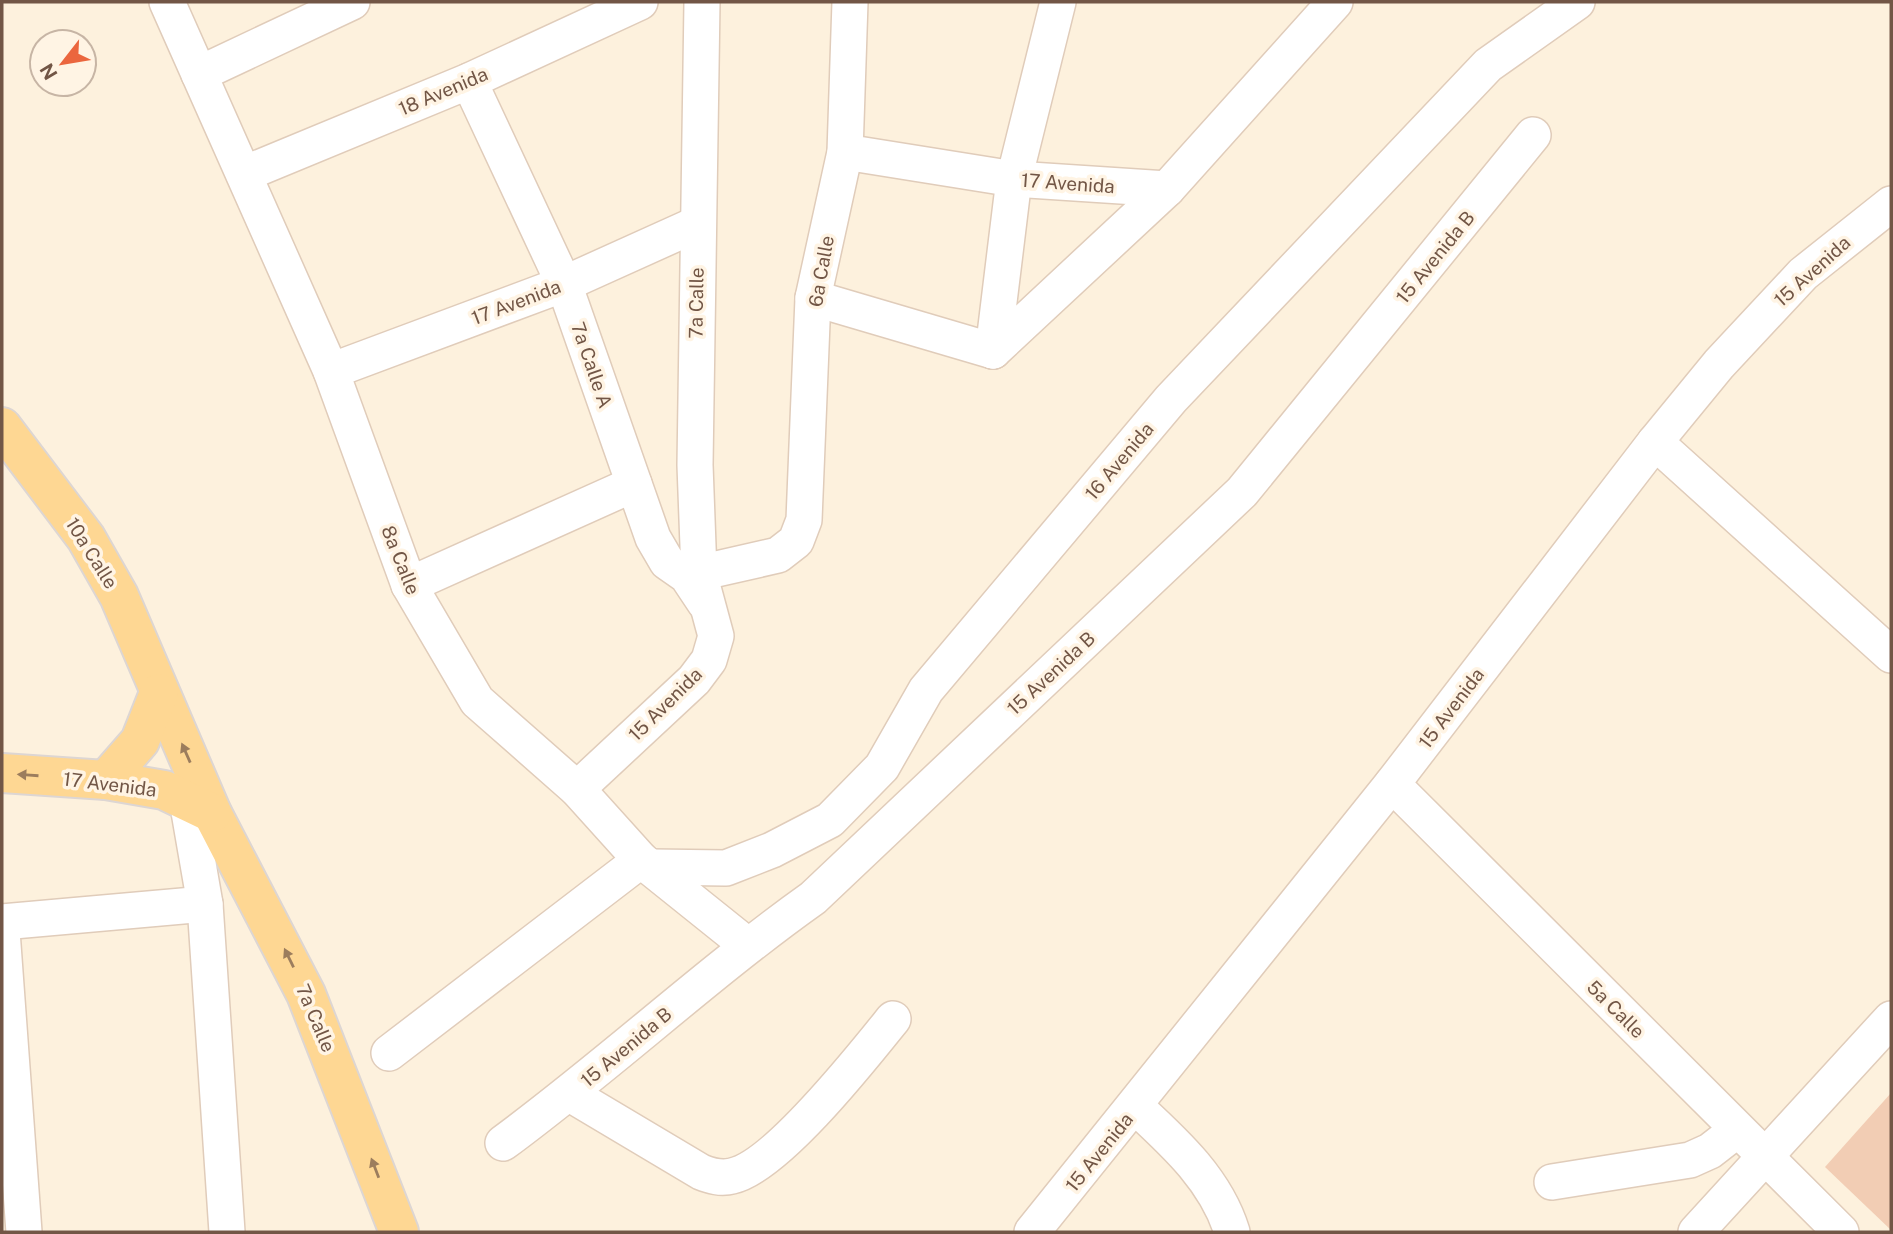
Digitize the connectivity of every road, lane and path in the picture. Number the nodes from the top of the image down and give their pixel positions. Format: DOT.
graph roads {
  1 [pos="141,2"];
  2 [pos="167,2"];
  3 [pos="352,2"];
  4 [pos="640,2"];
  5 [pos="702,2"];
  6 [pos="850,2"];
  7 [pos="1051,2"];
  8 [pos="1335,2"];
  9 [pos="1577,2"];
  10 [pos="200,74"];
  11 [pos="469,81"];
  12 [pos="1533,135"];
  13 [pos="845,152"];
  14 [pos="244,174"];
  15 [pos="1014,179"];
  16 [pos="1167,189"];
  17 [pos="1889,202"];
  18 [pos="697,224"];
  19 [pos="564,284"];
  20 [pos="813,298"];
  21 [pos="993,351"];
  22 [pos="331,371"];
  23 [pos="2,427"];
  24 [pos="1655,442"];
  25 [pos="634,484"];
  26 [pos="409,585"];
  27 [pos="702,588"];
  28 [pos="1891,655"];
  29 [pos="159,693"];
  30 [pos="2,773"];
  31 [pos="106,780"];
  32 [pos="1392,785"];
  33 [pos="577,789"];
  34 [pos="200,806"];
  35 [pos="646,863"];
  36 [pos="203,889"];
  37 [pos="2,922"];
  38 [pos="2,931"];
  39 [pos="747,945"];
  40 [pos="893,1019"];
  41 [pos="1891,1019"];
  42 [pos="389,1053"];
  43 [pos="570,1094"];
  44 [pos="1136,1107"];
  45 [pos="1737,1130"];
  46 [pos="503,1143"];
  47 [pos="1764,1157"];
  48 [pos="1552,1182"];
  49 [pos="24,1232"];
  50 [pos="227,1232"];
  51 [pos="399,1232"];
  52 [pos="1032,1232"];
  53 [pos="1232,1232"];
  54 [pos="1696,1232"];
  55 [pos="1842,1232"];
  1 -- 10 [label="street, 8a Calle"];
  2 -- 10 [label="street, 8a Calle"];
  3 -- 10 [label="street"];
  4 -- 11 [label="street, 18 Avenida"];
  5 -- 18 [label="street, 7a Calle"];
  6 -- 13 [label="street, 6a Calle"];
  7 -- 15 [label="street"];
  8 -- 16 [label="street"];
  9 -- 35 [label="street, 16 Avenida"];
  10 -- 14 [label="street, 8a Calle"];
  11 -- 14 [label="street, 18 Avenida"];
  11 -- 19 [label="street, 7a Calle A"];
  12 -- 39 [label="street, 15 Avenida B"];
  13 -- 15 [label="street, 17 Avenida"];
  13 -- 20 [label="street, 6a Calle"];
  14 -- 22 [label="street, 8a Calle"];
  15 -- 16 [label="street, 17 Avenida"];
  15 -- 21 [label="street"];
  16 -- 21 [label="street"];
  17 -- 24 [label="street, 15 Avenida"];
  18 -- 19 [label="street, 17 Avenida"];
  18 -- 27 [label="street, 7a Calle"];
  19 -- 22 [label="street, 17 Avenida"];
  19 -- 25 [label="street, 7a Calle A"];
  20 -- 21 [label="street"];
  20 -- 27 [label="street, 6a Calle"];
  22 -- 26 [label="street, 8a Calle"];
  23 -- 29 [label="main road, 10a Calle"];
  24 -- 28 [label="street"];
  24 -- 32 [label="street, 15 Avenida"];
  25 -- 26 [label="street"];
  25 -- 27 [label="street, 7a Calle A"];
  26 -- 33 [label="street, 8a Calle"];
  27 -- 33 [label="street, 15 Avenida"];
  29 -- 31 [label="main road"];
  34 -- 29 [label="main road, 10a Calle, one-way"];
  31 -- 30 [label="main road, 17 Avenida, one-way"];
  31 -- 34 [label="main road, 17 Avenida"];
  32 -- 44 [label="street, 15 Avenida"];
  32 -- 45 [label="street, 5a Calle"];
  33 -- 35 [label="street, 8a Calle"];
  34 -- 36 [label="street"];
  51 -- 34 [label="main road, 7a Calle, one-way"];
  35 -- 39 [label="street, 8a Calle"];
  35 -- 42 [label="street"];
  36 -- 37 [label="street"];
  36 -- 50 [label="street"];
  38 -- 49 [label="street"];
  39 -- 43 [label="street, 15 Avenida B"];
  40 -- 43 [label="street"];
  41 -- 47 [label="street"];
  43 -- 46 [label="street, 15 Avenida B"];
  44 -- 52 [label="street, 15 Avenida"];
  44 -- 53 [label="street"];
  45 -- 47 [label="street, 5a Calle"];
  45 -- 48 [label="street"];
  47 -- 54 [label="street"];
  47 -- 55 [label="street, 5a Calle"];
}
